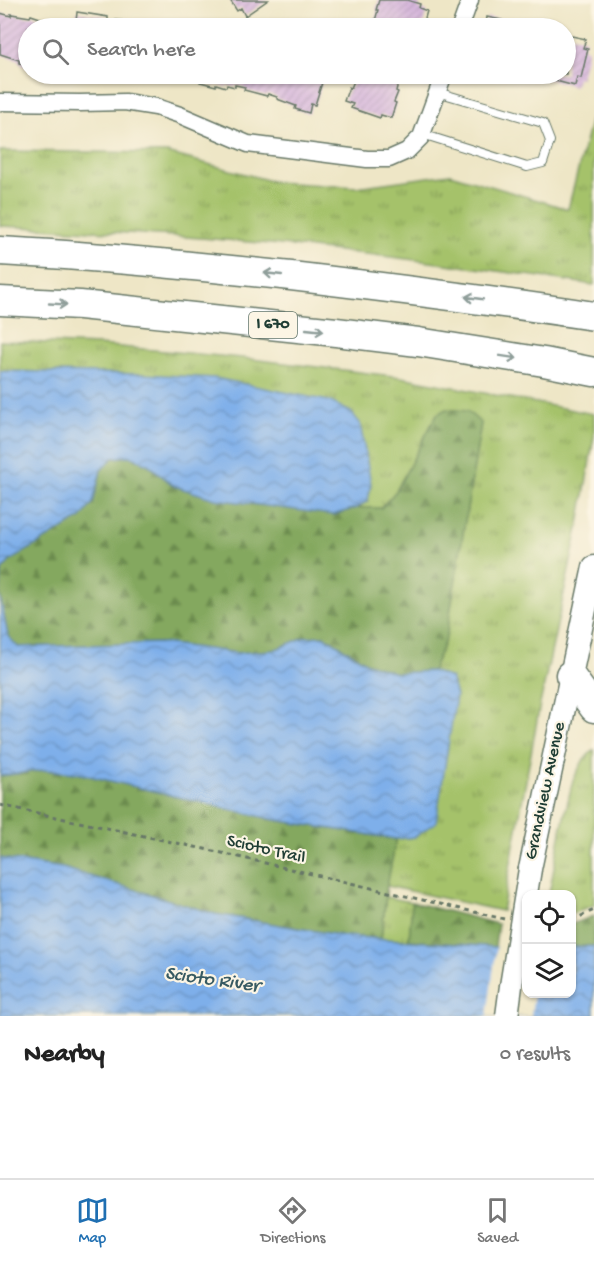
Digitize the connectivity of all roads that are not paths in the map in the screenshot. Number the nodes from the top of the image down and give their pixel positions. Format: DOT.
graph roads {
  1 [pos="470,0"];
  2 [pos="464,18"];
  3 [pos="440,84"];
  4 [pos="437,92"];
  5 [pos="0,102"];
  6 [pos="422,134"];
  7 [pos="0,251"];
  8 [pos="0,302"];
  9 [pos="594,316"];
  10 [pos="544,362"];
  11 [pos="594,372"];
  12 [pos="594,384"];
  13 [pos="594,567"];
  14 [pos="582,680"];
  15 [pos="594,708"];
  16 [pos="507,1016"];
  1 -- 2 [label="street"];
  3 -- 4 [label="street"];
  4 -- 6 [label="street"];
  4 -- 6 [label="lane"];
  5 -- 6 [label="street"];
  9 -- 7 [label="highway, one-way"];
  8 -- 10 [label="highway, I 670, one-way"];
  10 -- 11 [label="highway, I 670"];
  10 -- 12 [label="highway"];
  13 -- 14 [label="main road, Grandview Avenue"];
  14 -- 15 [label="highway"];
  14 -- 16 [label="main road, Grandview Avenue, bridge"];
}
